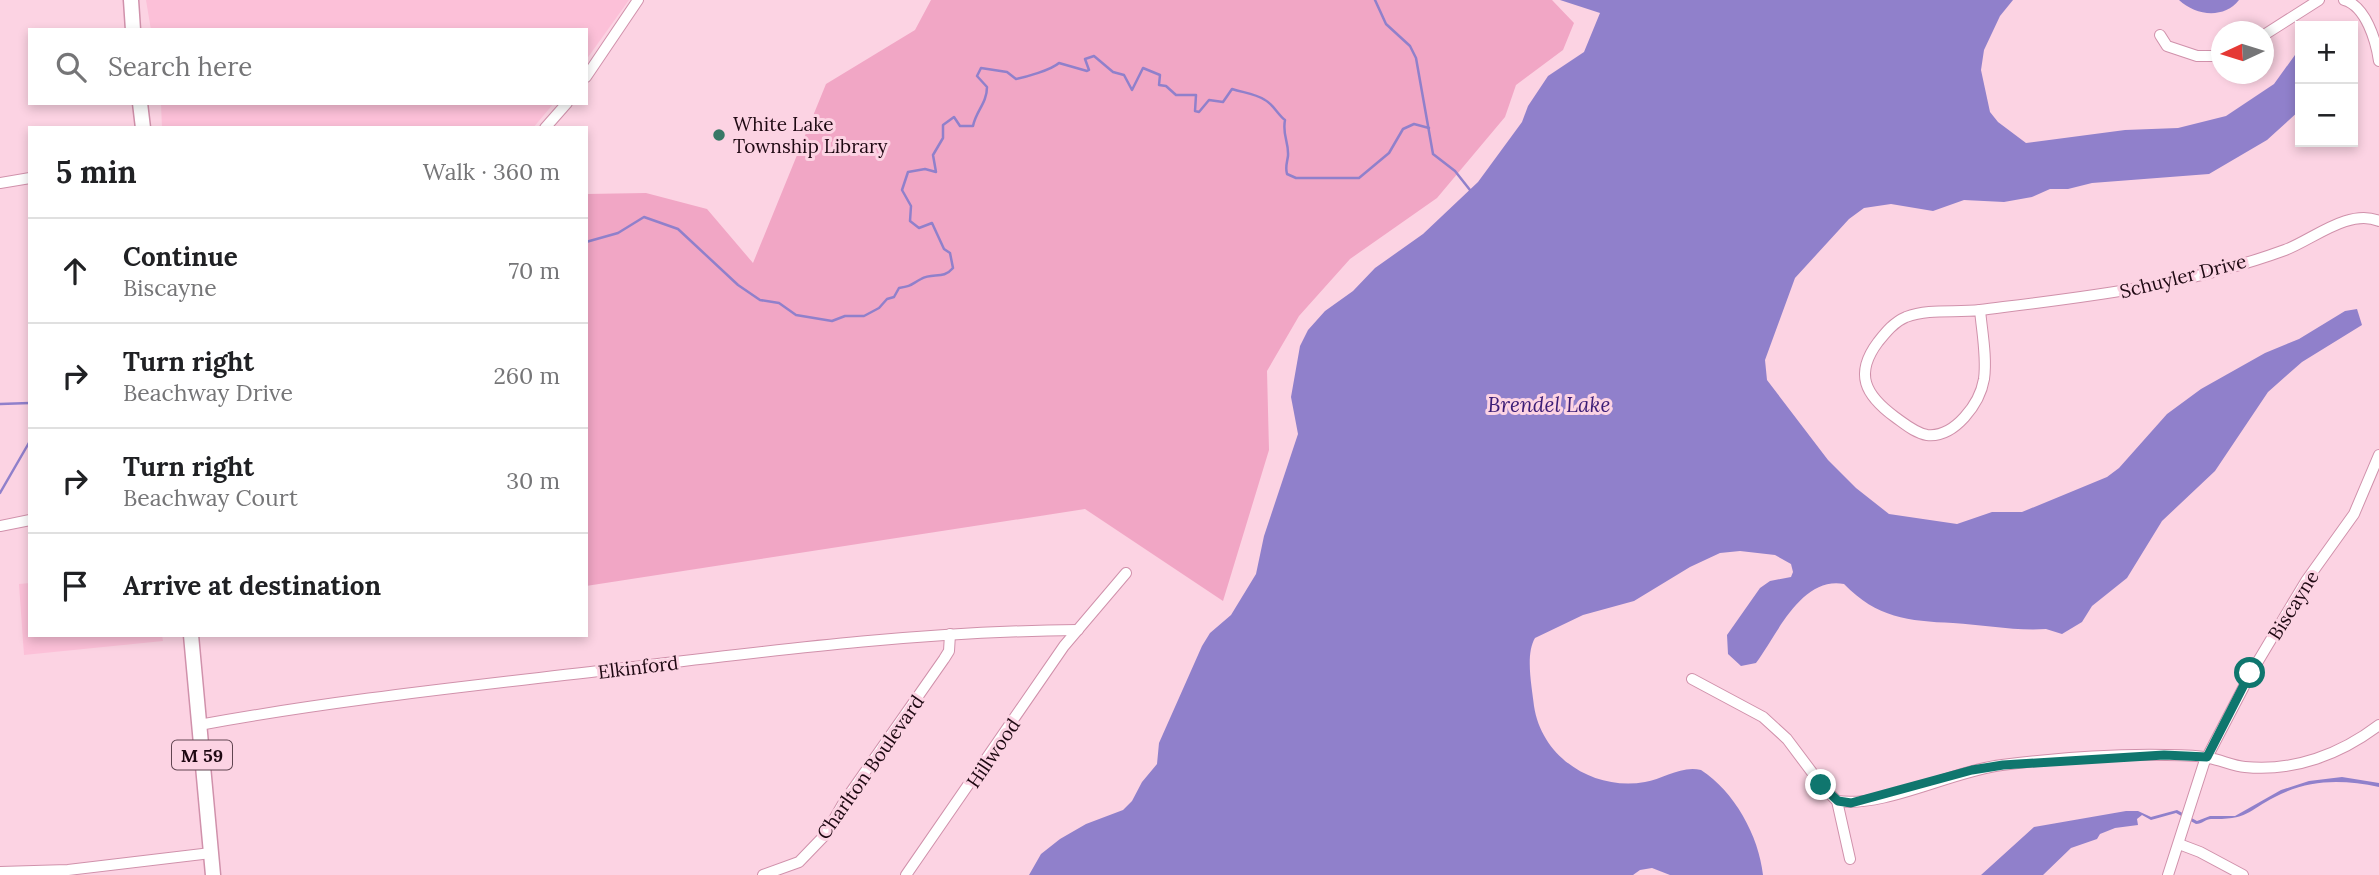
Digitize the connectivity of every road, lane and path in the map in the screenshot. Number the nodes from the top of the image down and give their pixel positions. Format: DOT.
graph roads {
  1 [pos="131,0"];
  2 [pos="638,0"];
  3 [pos="2319,0"];
  4 [pos="2344,0"];
  5 [pos="134,28"];
  6 [pos="2274,28"];
  7 [pos="2160,34"];
  8 [pos="2211,56"];
  9 [pos="2379,61"];
  10 [pos="588,74"];
  11 [pos="140,105"];
  12 [pos="565,105"];
  13 [pos="143,126"];
  14 [pos="547,126"];
  15 [pos="28,178"];
  16 [pos="0,183"];
  17 [pos="2379,221"];
  18 [pos="1980,310"];
  19 [pos="2379,456"];
  20 [pos="28,520"];
  21 [pos="0,526"];
  22 [pos="1126,573"];
  23 [pos="1078,630"];
  24 [pos="950,634"];
  25 [pos="191,637"];
  26 [pos="1692,680"];
  27 [pos="199,725"];
  28 [pos="2379,725"];
  29 [pos="2207,757"];
  30 [pos="1838,801"];
  31 [pos="2179,844"];
  32 [pos="211,853"];
  33 [pos="1850,859"];
  34 [pos="0,873"];
  35 [pos="213,875"];
  36 [pos="763,875"];
  37 [pos="906,875"];
  38 [pos="2168,875"];
  39 [pos="2243,875"];
  1 -- 5 [label="highway"];
  2 -- 10 [label="street"];
  3 -- 6 [label="street"];
  4 -- 9 [label="street"];
  7 -- 8 [label="street"];
  11 -- 13 [label="highway"];
  12 -- 14 [label="street"];
  15 -- 16 [label="street"];
  17 -- 18 [label="street, Schuyler Drive"];
  18 -- 18 [label="street, Schuyler Drive"];
  19 -- 29 [label="street, Biscayne"];
  20 -- 21 [label="street"];
  22 -- 23 [label="street, Hillwood"];
  23 -- 24 [label="street, Elkinford"];
  23 -- 37 [label="street, Hillwood"];
  24 -- 27 [label="street, Elkinford"];
  24 -- 36 [label="street, Charlton Boulevard"];
  25 -- 27 [label="highway, M 59"];
  26 -- 30 [label="street"];
  27 -- 32 [label="highway, M 59"];
  28 -- 29 [label="street"];
  29 -- 30 [label="street"];
  29 -- 31 [label="street, Biscayne"];
  30 -- 33 [label="street"];
  31 -- 38 [label="street, Biscayne"];
  31 -- 39 [label="street"];
  32 -- 34 [label="street"];
  32 -- 35 [label="highway, M 59"];
}
